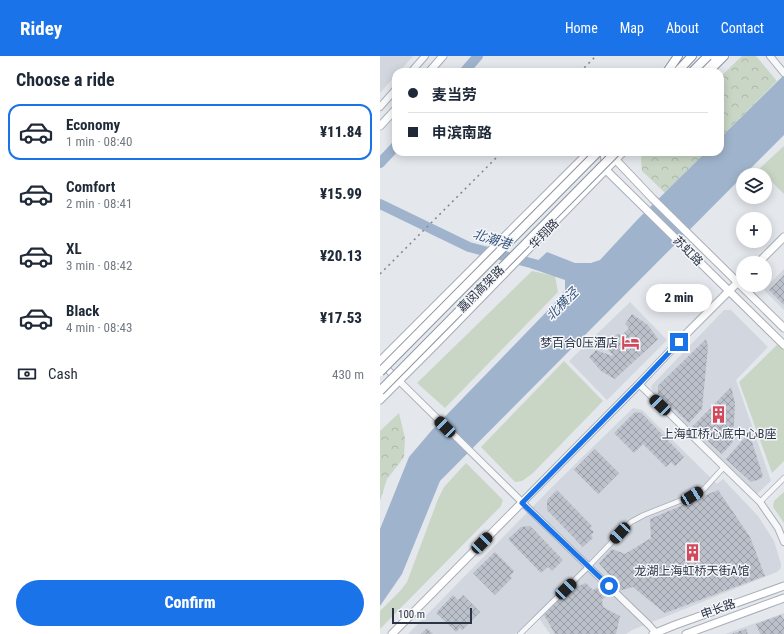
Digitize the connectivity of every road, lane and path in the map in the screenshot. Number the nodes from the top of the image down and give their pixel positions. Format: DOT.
graph roads {
  1 [pos="425,56"];
  2 [pos="443,56"];
  3 [pos="678,56"];
  4 [pos="683,56"];
  5 [pos="692,56"];
  6 [pos="708,56"];
  7 [pos="716,56"];
  8 [pos="724,56"];
  9 [pos="770,56"];
  10 [pos="414,68"];
  11 [pos="432,68"];
  12 [pos="670,68"];
  13 [pos="672,68"];
  14 [pos="681,68"];
  15 [pos="696,68"];
  16 [pos="705,68"];
  17 [pos="712,68"];
  18 [pos="782,72"];
  19 [pos="392,94"];
  20 [pos="380,107"];
  21 [pos="392,113"];
  22 [pos="380,126"];
  23 [pos="585,156"];
  24 [pos="594,156"];
  25 [pos="604,156"];
  26 [pos="616,156"];
  27 [pos="606,170"];
  28 [pos="784,237"];
  29 [pos="765,256"];
  30 [pos="736,276"];
  31 [pos="736,285"];
  32 [pos="729,291"];
  33 [pos="752,292"];
  34 [pos="784,328"];
  35 [pos="784,345"];
  36 [pos="380,362"];
  37 [pos="380,372"];
  38 [pos="400,381"];
  39 [pos="639,384"];
  40 [pos="380,391"];
  41 [pos="380,400"];
  42 [pos="724,467"];
  43 [pos="784,478"];
  44 [pos="760,502"];
  45 [pos="522,503"];
  46 [pos="784,542"];
  47 [pos="588,567"];
  48 [pos="784,586"];
  49 [pos="784,598"];
  50 [pos="655,633"];
  51 [pos="392,634"];
  52 [pos="520,634"];
  53 [pos="686,634"];
  1 -- 10 [label="street"];
  2 -- 11 [label="main road"];
  3 -- 12 [label="highway"];
  4 -- 13 [label="main road"];
  5 -- 14 [label="highway"];
  6 -- 15 [label="highway, bridge"];
  7 -- 16 [label="main road"];
  8 -- 17 [label="highway"];
  9 -- 18 [label="street"];
  19 -- 20 [label="street"];
  21 -- 22 [label="main road"];
  23 -- 36 [label="main road"];
  24 -- 37 [label="highway, 嘉闵高架路, bridge"];
  25 -- 27 [label="main road"];
  26 -- 27 [label="main road, 华翔路"];
  26 -- 30 [label="main road, 苏虹路"];
  26 -- 40 [label="highway, 嘉闵高架路, bridge"];
  27 -- 32 [label="main road, 苏虹路"];
  27 -- 38 [label="main road, 华翔路"];
  28 -- 29 [label="main road"];
  31 -- 32 [label="main road"];
  32 -- 35 [label="main road, 苏虹路"];
  32 -- 39 [label="main road"];
  33 -- 34 [label="main road, 苏虹路"];
  36 -- 38 [label="street"];
  38 -- 41 [label="main road, 华翔路"];
  38 -- 45 [label="street"];
  39 -- 42 [label="street"];
  39 -- 45 [label="main road"];
  42 -- 44 [label="street"];
  42 -- 47 [label="street"];
  43 -- 44 [label="street"];
  44 -- 46 [label="street"];
  45 -- 47 [label="street"];
  45 -- 51 [label="main road"];
  47 -- 50 [label="street"];
  47 -- 52 [label="street"];
  48 -- 50 [label="main road, 申长路"];
  49 -- 53 [label="main road, 申长路"];
}
